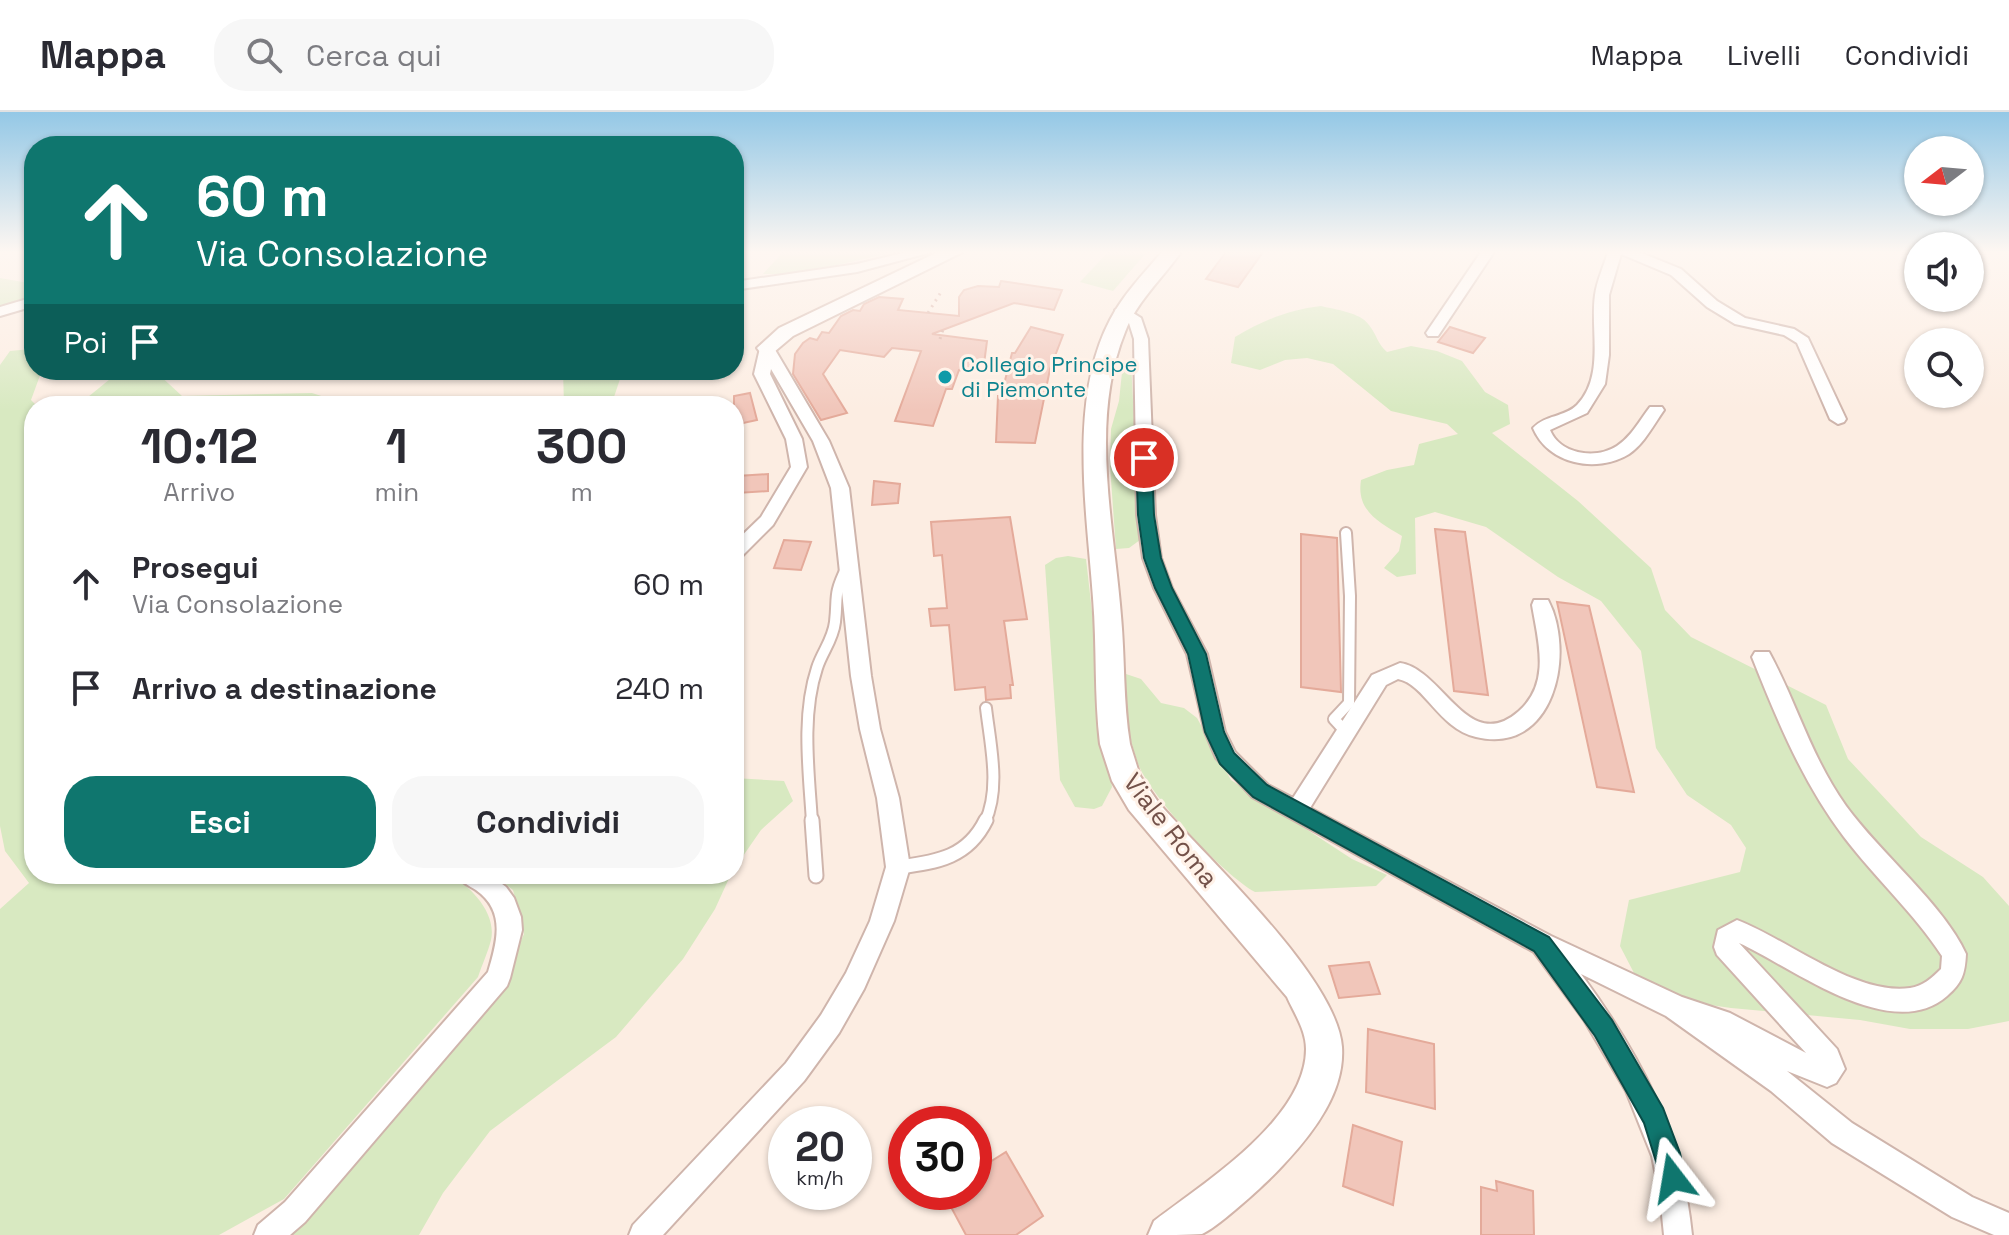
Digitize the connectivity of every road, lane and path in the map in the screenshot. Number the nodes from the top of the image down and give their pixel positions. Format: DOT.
graph roads {
  1 [pos="23,304"];
  2 [pos="844,304"];
  3 [pos="933,304"];
  4 [pos="1127,304"];
  5 [pos="1452,304"];
  6 [pos="1602,304"];
  7 [pos="1713,304"];
  8 [pos="1122,310"];
  9 [pos="0,312"];
  10 [pos="928,313"];
  11 [pos="944,326"];
  12 [pos="1433,333"];
  13 [pos="940,339"];
  14 [pos="767,348"];
  15 [pos="1656,410"];
  16 [pos="1838,419"];
  17 [pos="1346,533"];
  18 [pos="744,544"];
  19 [pos="847,568"];
  20 [pos="1541,605"];
  21 [pos="1762,657"];
  22 [pos="986,708"];
  23 [pos="1346,732"];
  24 [pos="1297,810"];
  25 [pos="898,867"];
  26 [pos="816,876"];
  27 [pos="488,884"];
  28 [pos="1542,944"];
  29 [pos="1675,1007"];
  30 [pos="2009,1227"];
  31 [pos="268,1235"];
  32 [pos="643,1235"];
  33 [pos="1168,1235"];
  34 [pos="1678,1235"];
  1 -- 9 [label="street"];
  2 -- 14 [label="street"];
  3 -- 10 [label="path"];
  4 -- 8 [label="street, Viale Roma"];
  5 -- 12 [label="street"];
  6 -- 15 [label="street"];
  7 -- 16 [label="street"];
  8 -- 24 [label="street"];
  8 -- 33 [label="street, Viale Roma"];
  11 -- 13 [label="path"];
  14 -- 18 [label="street"];
  14 -- 19 [label="street"];
  17 -- 23 [label="lane"];
  19 -- 25 [label="street"];
  19 -- 26 [label="lane"];
  20 -- 23 [label="street"];
  21 -- 29 [label="street"];
  22 -- 25 [label="lane"];
  23 -- 24 [label="street"];
  24 -- 28 [label="street"];
  25 -- 32 [label="street"];
  27 -- 31 [label="street"];
  28 -- 29 [label="street"];
  28 -- 34 [label="street"];
  29 -- 30 [label="street"];
}
